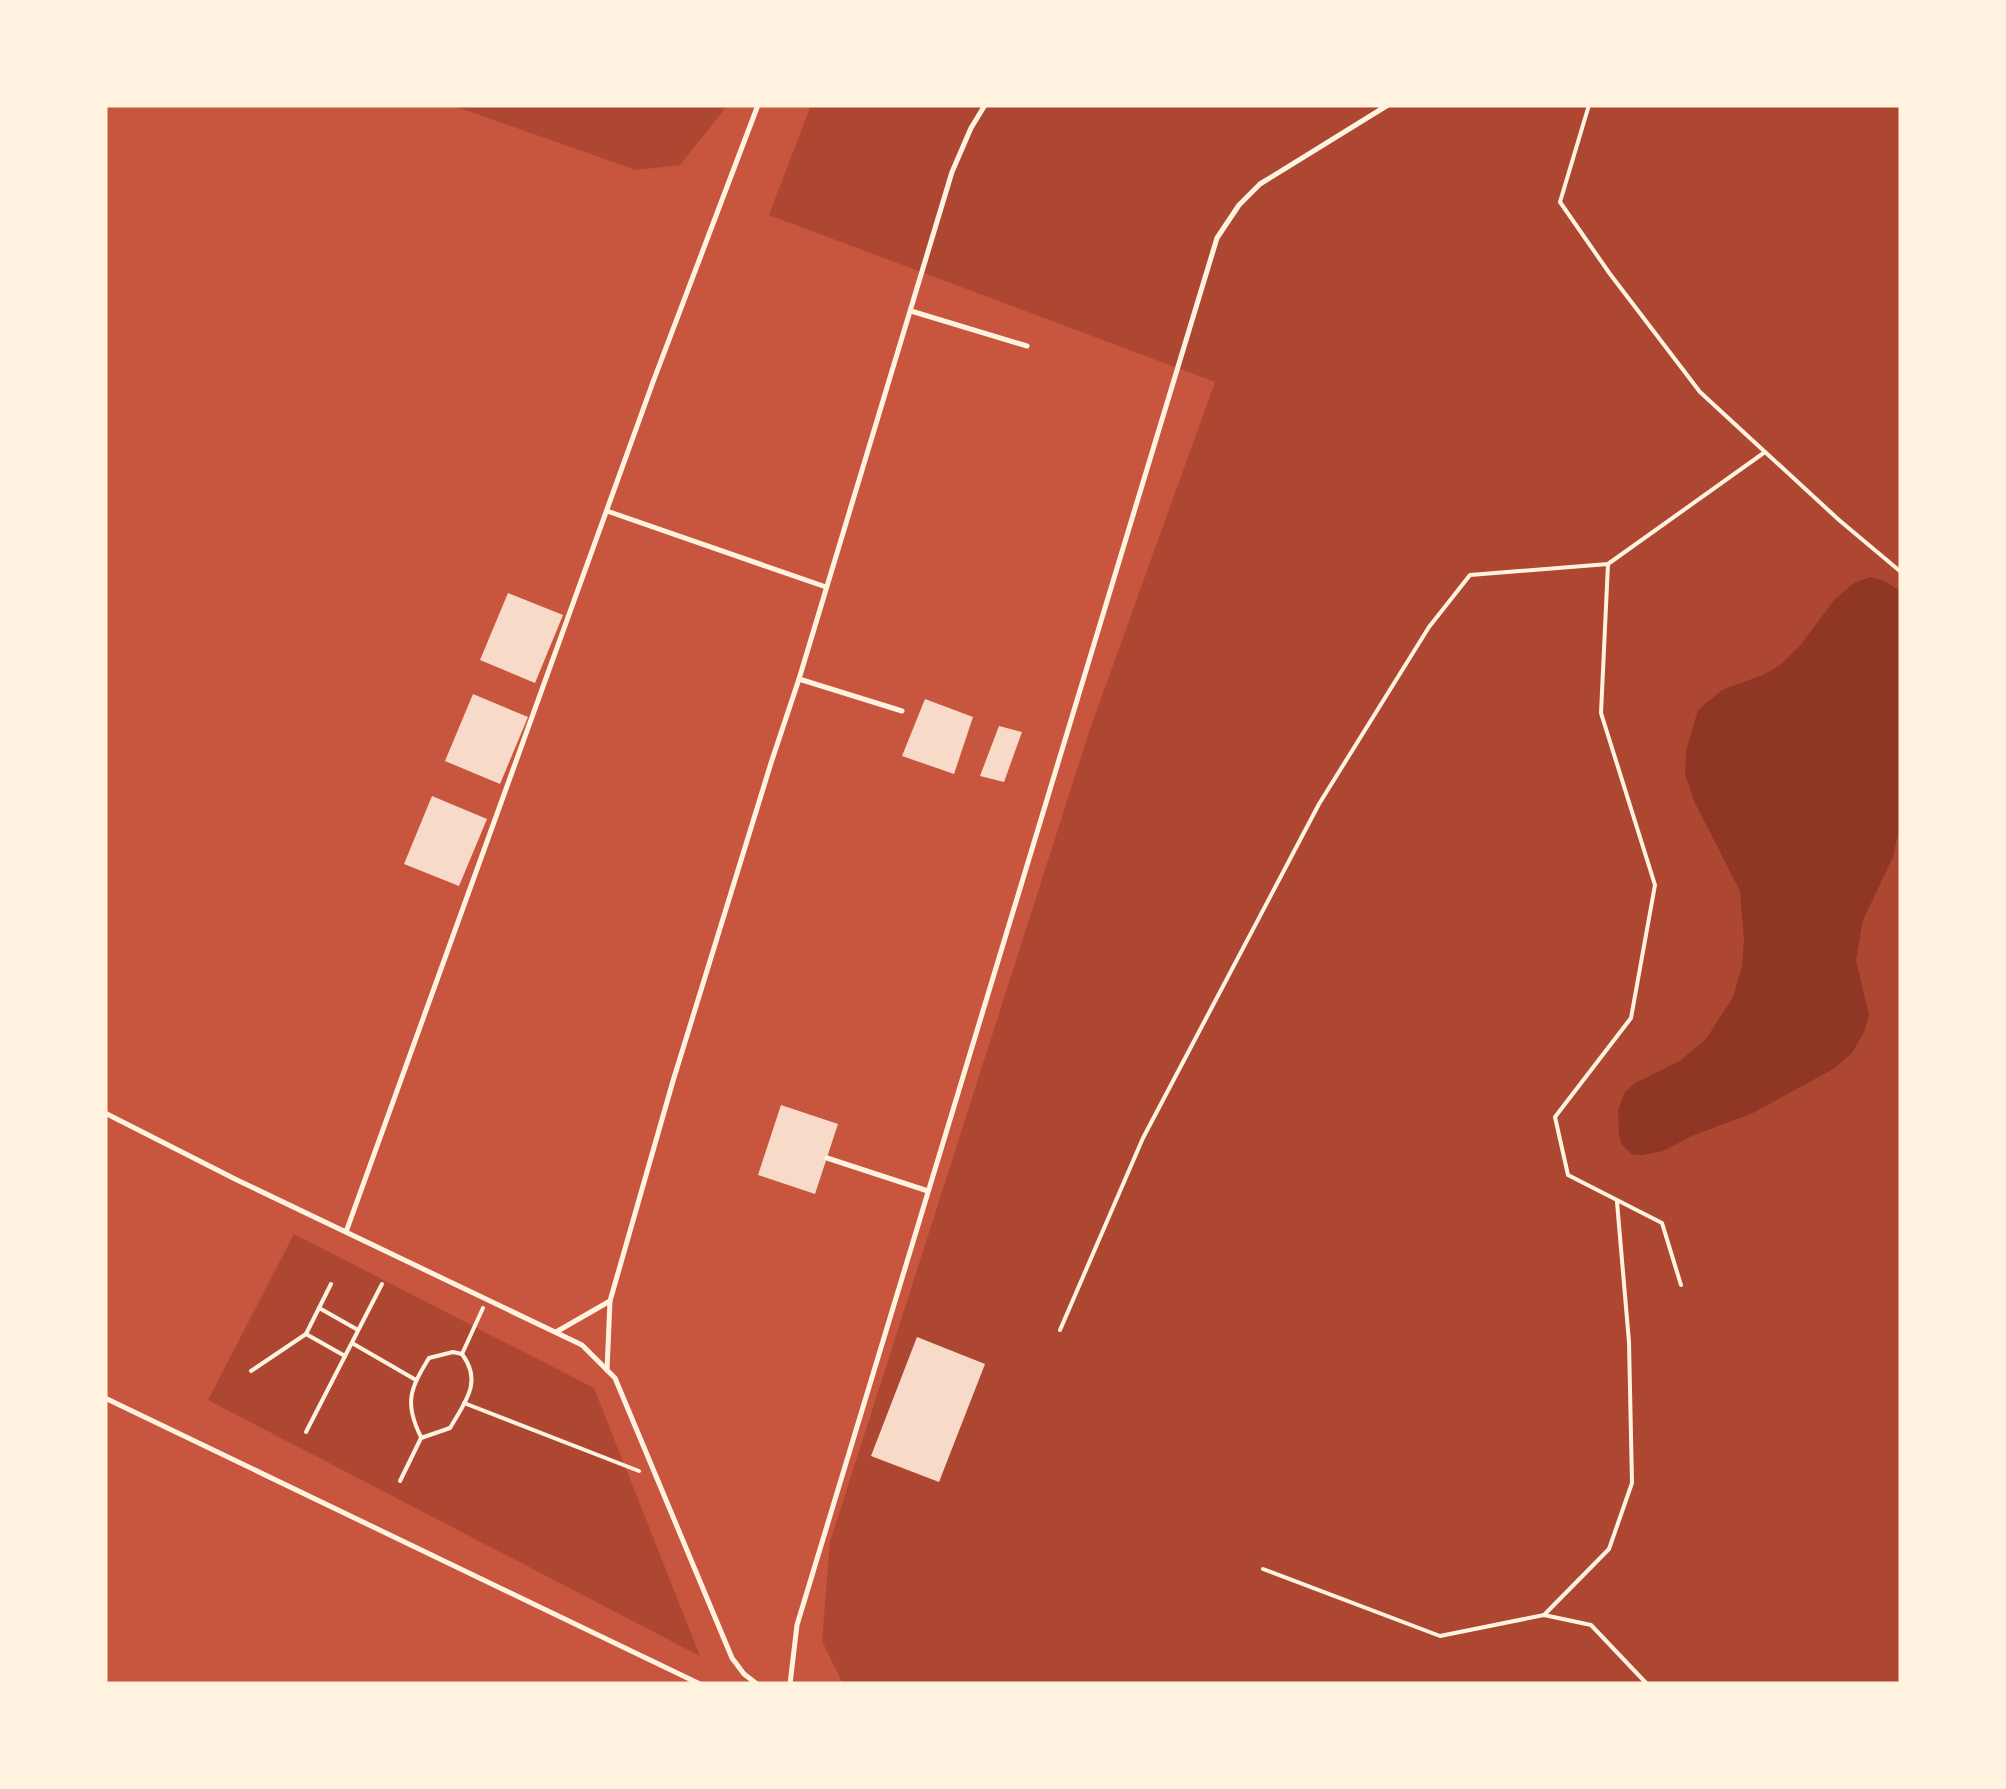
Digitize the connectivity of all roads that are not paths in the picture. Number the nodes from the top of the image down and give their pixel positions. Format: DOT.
graph roads {
  1 [pos="758,105"];
  2 [pos="985,105"];
  3 [pos="1388,105"];
  4 [pos="911,311"];
  5 [pos="1027,346"];
  6 [pos="606,511"];
  7 [pos="826,586"];
  8 [pos="800,679"];
  9 [pos="902,711"];
  10 [pos="105,1113"];
  11 [pos="827,1158"];
  12 [pos="928,1192"];
  13 [pos="346,1232"];
  14 [pos="610,1301"];
  15 [pos="556,1332"];
  16 [pos="606,1370"];
  17 [pos="105,1398"];
  18 [pos="700,1684"];
  19 [pos="757,1684"];
  20 [pos="790,1684"];
  1 -- 6 [label="lane"];
  2 -- 4 [label="lane"];
  3 -- 12 [label="lane"];
  4 -- 5 [label="lane"];
  4 -- 7 [label="lane"];
  6 -- 7 [label="lane"];
  6 -- 13 [label="lane"];
  7 -- 8 [label="lane"];
  8 -- 9 [label="lane"];
  8 -- 14 [label="lane"];
  10 -- 13 [label="lane"];
  11 -- 12 [label="lane"];
  12 -- 20 [label="lane"];
  13 -- 15 [label="lane"];
  14 -- 15 [label="lane"];
  14 -- 16 [label="lane"];
  15 -- 16 [label="lane"];
  16 -- 19 [label="lane"];
  17 -- 18 [label="lane"];
}
